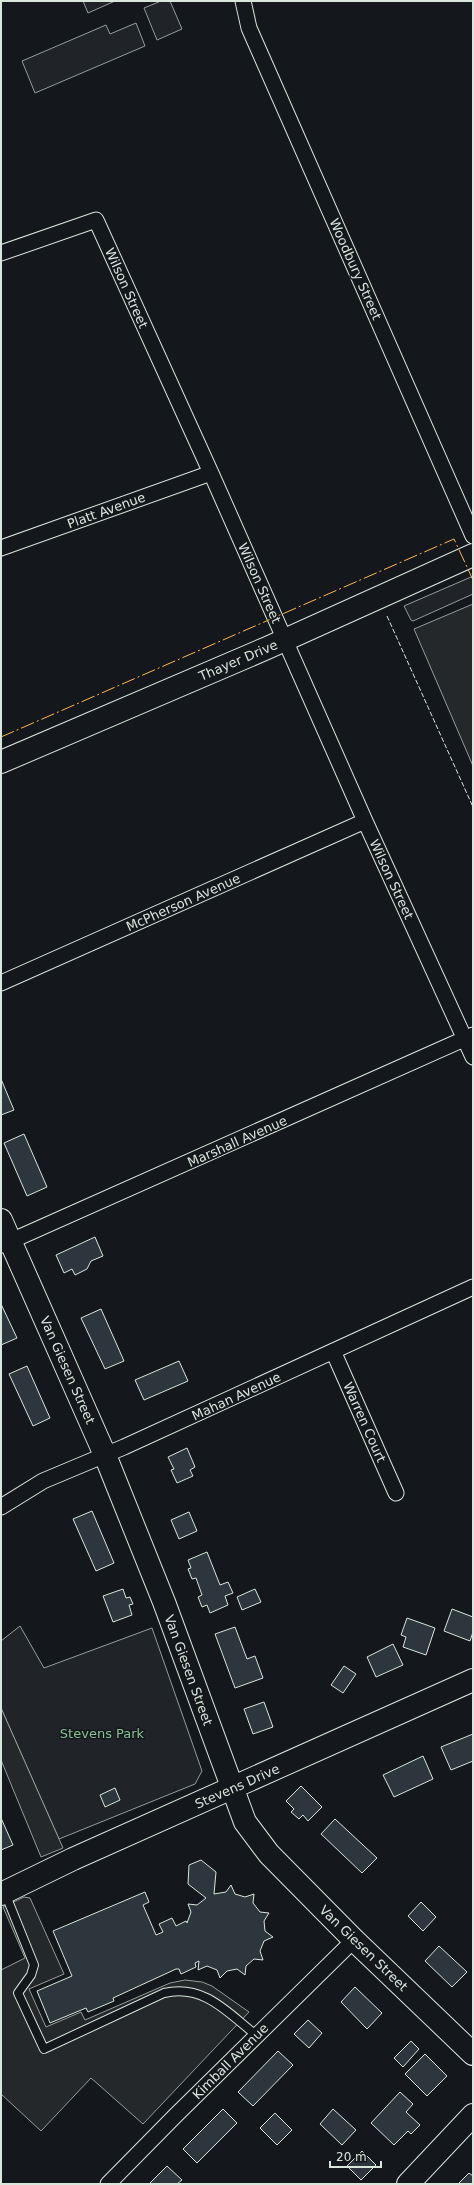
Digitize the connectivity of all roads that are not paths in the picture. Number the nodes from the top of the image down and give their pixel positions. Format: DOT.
graph roads {
  1 [pos="243,1"];
  2 [pos="1,253"];
  3 [pos="211,473"];
  4 [pos="473,536"];
  5 [pos="1,548"];
  6 [pos="473,555"];
  7 [pos="285,640"];
  8 [pos="1,762"];
  9 [pos="365,821"];
  10 [pos="1,983"];
  11 [pos="469,1037"];
  12 [pos="473,1057"];
  13 [pos="1,1220"];
  14 [pos="6,1243"];
  15 [pos="473,1286"];
  16 [pos="333,1351"];
  17 [pos="106,1455"];
  18 [pos="396,1493"];
  19 [pos="1,1507"];
  20 [pos="473,1680"];
  21 [pos="231,1788"];
  22 [pos="3,1893"];
  23 [pos="354,1940"];
  24 [pos="256,2036"];
  25 [pos="473,2054"];
  26 [pos="473,2115"];
  27 [pos="108,2184"];
  28 [pos="408,2184"];
  1 -- 4 [label="street, Woodbury Street"];
  2 -- 3 [label="street, Wilson Street"];
  3 -- 5 [label="street, Platt Avenue"];
  3 -- 7 [label="street, Wilson Street"];
  6 -- 7 [label="main road, Thayer Drive"];
  7 -- 8 [label="main road, Thayer Drive"];
  7 -- 9 [label="street, Wilson Street"];
  9 -- 10 [label="street, McPherson Avenue"];
  9 -- 11 [label="street, Wilson Street"];
  11 -- 12 [label="street, Wilson Street"];
  11 -- 14 [label="street, Marshall Avenue"];
  13 -- 14 [label="main road, Van Giesen Street"];
  14 -- 17 [label="main road, Van Giesen Street"];
  15 -- 16 [label="street, Mahan Avenue"];
  16 -- 17 [label="street, Mahan Avenue"];
  16 -- 18 [label="street, Warren Court"];
  17 -- 19 [label="street, Mahan Avenue"];
  17 -- 21 [label="main road, Van Giesen Street"];
  20 -- 21 [label="main road, Stevens Drive"];
  21 -- 22 [label="main road, Stevens Drive"];
  21 -- 23 [label="main road, Van Giesen Street"];
  22 -- 24 [label="lane"];
  23 -- 24 [label="street, Kimball Avenue"];
  23 -- 25 [label="main road, Van Giesen Street"];
  24 -- 27 [label="street, Kimball Avenue"];
  26 -- 28 [label="main road"];
}
